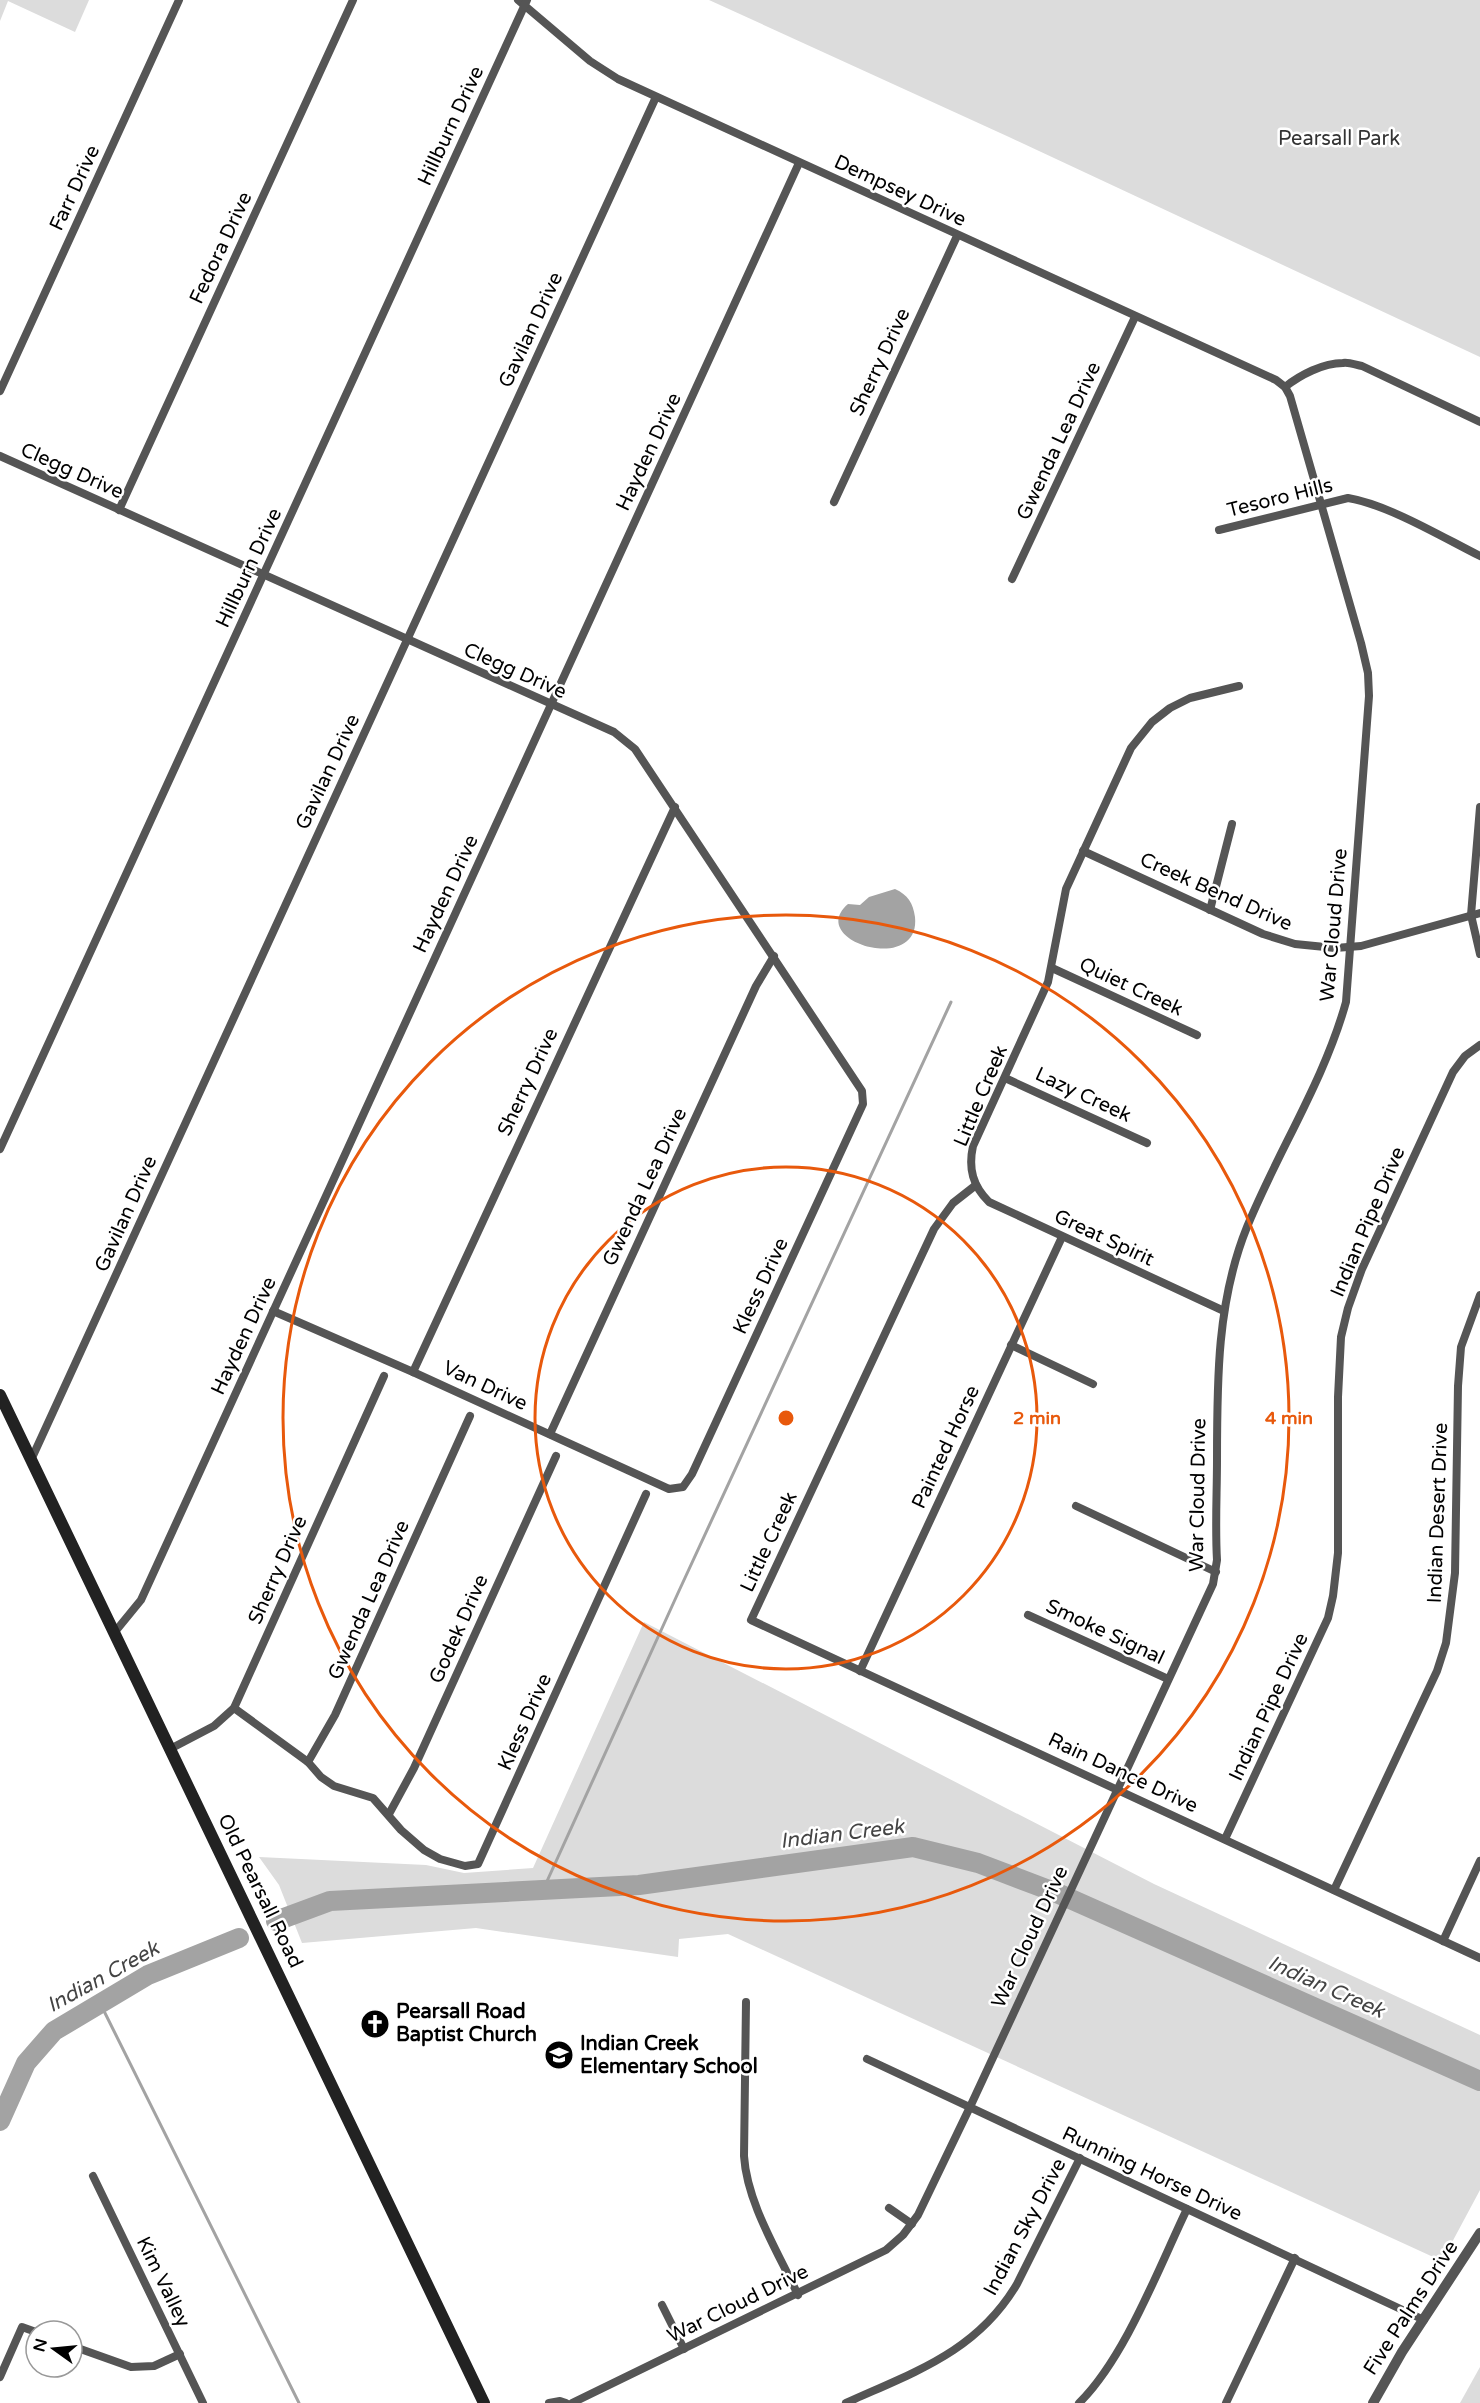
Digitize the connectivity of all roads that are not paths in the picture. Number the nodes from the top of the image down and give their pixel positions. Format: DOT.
graph roads {
  1 [pos="179,0"];
  2 [pos="353,0"];
  3 [pos="523,2"];
  4 [pos="656,97"];
  5 [pos="799,163"];
  6 [pos="957,236"];
  7 [pos="1135,316"];
  8 [pos="1285,387"];
  9 [pos="0,391"];
  10 [pos="1480,422"];
  11 [pos="0,456"];
  12 [pos="834,502"];
  13 [pos="1320,504"];
  14 [pos="118,510"];
  15 [pos="1219,530"];
  16 [pos="1480,556"];
  17 [pos="264,575"];
  18 [pos="1012,579"];
  19 [pos="408,641"];
  20 [pos="1239,686"];
  21 [pos="551,706"];
  22 [pos="675,807"];
  23 [pos="1480,807"];
  24 [pos="1232,824"];
  25 [pos="1083,851"];
  26 [pos="1210,910"];
  27 [pos="1475,914"];
  28 [pos="1349,947"];
  29 [pos="1480,954"];
  30 [pos="774,956"];
  31 [pos="1052,968"];
  32 [pos="1197,1035"];
  33 [pos="1480,1045"];
  34 [pos="1005,1078"];
  35 [pos="863,1096"];
  36 [pos="1147,1143"];
  37 [pos="0,1149"];
  38 [pos="976,1185"];
  39 [pos="1062,1237"];
  40 [pos="1480,1295"];
  41 [pos="273,1311"];
  42 [pos="1224,1311"];
  43 [pos="1011,1345"];
  44 [pos="414,1372"];
  45 [pos="384,1376"];
  46 [pos="1093,1384"];
  47 [pos="0,1395"];
  48 [pos="470,1416"];
  49 [pos="550,1434"];
  50 [pos="556,1456"];
  51 [pos="31,1460"];
  52 [pos="683,1487"];
  53 [pos="646,1494"];
  54 [pos="1076,1506"];
  55 [pos="1216,1572"];
  56 [pos="1028,1615"];
  57 [pos="751,1620"];
  58 [pos="114,1633"];
  59 [pos="860,1671"];
  60 [pos="1168,1679"];
  61 [pos="234,1708"];
  62 [pos="170,1749"];
  63 [pos="308,1762"];
  64 [pos="1116,1789"];
  65 [pos="389,1814"];
  66 [pos="1225,1839"];
  67 [pos="1480,1861"];
  68 [pos="1334,1890"];
  69 [pos="1443,1941"];
  70 [pos="1480,1958"];
  71 [pos="746,2002"];
  72 [pos="867,2059"];
  73 [pos="970,2107"];
  74 [pos="1080,2158"];
  75 [pos="93,2176"];
  76 [pos="889,2208"];
  77 [pos="1187,2209"];
  78 [pos="912,2224"];
  79 [pos="1480,2233"];
  80 [pos="1295,2258"];
  81 [pos="798,2295"];
  82 [pos="662,2305"];
  83 [pos="1424,2320"];
  84 [pos="24,2328"];
  85 [pos="684,2349"];
  86 [pos="84,2350"];
  87 [pos="180,2354"];
  88 [pos="0,2377"];
  89 [pos="203,2403"];
  90 [pos="484,2403"];
  91 [pos="549,2403"];
  92 [pos="566,2403"];
  93 [pos="572,2403"];
  94 [pos="846,2403"];
  95 [pos="1079,2403"];
  96 [pos="1226,2403"];
  97 [pos="1373,2403"];
  1 -- 9 [label="street, Farr Drive"];
  2 -- 14 [label="street, Fedora Drive"];
  3 -- 4 [label="street, Dempsey Drive"];
  3 -- 17 [label="street, Hillburn Drive"];
  4 -- 5 [label="street, Dempsey Drive"];
  4 -- 19 [label="street, Gavilan Drive"];
  5 -- 6 [label="street, Dempsey Drive"];
  5 -- 21 [label="street, Hayden Drive"];
  6 -- 7 [label="street, Dempsey Drive"];
  6 -- 12 [label="street, Sherry Drive"];
  7 -- 8 [label="street, Dempsey Drive"];
  7 -- 18 [label="street, Gwenda Lea Drive"];
  8 -- 10 [label="street"];
  8 -- 13 [label="street, War Cloud Drive"];
  11 -- 14 [label="street, Clegg Drive"];
  13 -- 15 [label="street, Tesoro Hills"];
  13 -- 16 [label="street, Tesoro Hills"];
  13 -- 28 [label="street, War Cloud Drive"];
  14 -- 17 [label="street, Clegg Drive"];
  17 -- 19 [label="street, Clegg Drive"];
  17 -- 37 [label="street, Hillburn Drive"];
  19 -- 21 [label="street, Clegg Drive"];
  19 -- 51 [label="street, Gavilan Drive"];
  20 -- 25 [label="street, Little Creek"];
  21 -- 22 [label="street, Clegg Drive"];
  21 -- 41 [label="street, Hayden Drive"];
  22 -- 30 [label="street, Clegg Drive"];
  22 -- 44 [label="street, Sherry Drive"];
  23 -- 27 [label="street"];
  24 -- 26 [label="street"];
  25 -- 26 [label="street, Creek Bend Drive"];
  25 -- 31 [label="street, Little Creek"];
  26 -- 28 [label="street, Creek Bend Drive"];
  27 -- 28 [label="street, Creek Bend Drive"];
  27 -- 29 [label="street"];
  28 -- 42 [label="street, War Cloud Drive"];
  30 -- 35 [label="street, Clegg Drive"];
  30 -- 49 [label="street, Gwenda Lea Drive"];
  31 -- 32 [label="street, Quiet Creek"];
  31 -- 34 [label="street, Little Creek"];
  33 -- 66 [label="street, Indian Pipe Drive"];
  34 -- 36 [label="street, Lazy Creek"];
  34 -- 38 [label="street, Little Creek"];
  35 -- 52 [label="street, Kless Drive"];
  38 -- 39 [label="street, Great Spirit"];
  38 -- 57 [label="street, Little Creek"];
  39 -- 42 [label="street, Great Spirit"];
  39 -- 43 [label="street, Painted Horse"];
  40 -- 68 [label="street, Indian Desert Drive"];
  41 -- 44 [label="street, Van Drive"];
  41 -- 58 [label="street, Hayden Drive"];
  42 -- 55 [label="street, War Cloud Drive"];
  43 -- 46 [label="street"];
  43 -- 59 [label="street, Painted Horse"];
  44 -- 49 [label="street, Van Drive"];
  45 -- 61 [label="street, Sherry Drive"];
  47 -- 51 [label="main road, Old Pearsall Road"];
  48 -- 63 [label="street, Gwenda Lea Drive"];
  49 -- 52 [label="street, Van Drive"];
  50 -- 65 [label="street, Godek Drive"];
  51 -- 58 [label="main road, Old Pearsall Road"];
  53 -- 65 [label="street, Kless Drive"];
  54 -- 55 [label="street"];
  55 -- 60 [label="street, War Cloud Drive"];
  56 -- 60 [label="street, Smoke Signal"];
  57 -- 59 [label="street, Rain Dance Drive"];
  58 -- 62 [label="main road, Old Pearsall Road"];
  59 -- 64 [label="street, Rain Dance Drive"];
  60 -- 64 [label="street, War Cloud Drive"];
  61 -- 62 [label="street, Sherry Drive"];
  61 -- 63 [label="street"];
  62 -- 90 [label="main road, Old Pearsall Road"];
  63 -- 65 [label="street"];
  64 -- 66 [label="street, Rain Dance Drive"];
  64 -- 73 [label="street, War Cloud Drive"];
  66 -- 68 [label="street, Rain Dance Drive"];
  67 -- 69 [label="street"];
  68 -- 69 [label="street, Rain Dance Drive"];
  69 -- 70 [label="street, Rain Dance Drive"];
  71 -- 81 [label="street"];
  72 -- 73 [label="street, Running Horse Drive"];
  73 -- 74 [label="street, Running Horse Drive"];
  73 -- 78 [label="street, War Cloud Drive"];
  74 -- 77 [label="street, Running Horse Drive"];
  74 -- 94 [label="street, Indian Sky Drive"];
  75 -- 87 [label="street, Kim Valley"];
  76 -- 78 [label="street"];
  77 -- 80 [label="street, Running Horse Drive"];
  77 -- 95 [label="street"];
  78 -- 81 [label="street, War Cloud Drive"];
  79 -- 83 [label="street, Five Palms Drive"];
  80 -- 83 [label="street, Running Horse Drive"];
  80 -- 96 [label="street"];
  81 -- 85 [label="street, War Cloud Drive"];
  82 -- 85 [label="street"];
  83 -- 97 [label="street, Five Palms Drive"];
  84 -- 88 [label="street"];
  85 -- 93 [label="street, War Cloud Drive"];
  86 -- 87 [label="street"];
  87 -- 89 [label="street, Kim Valley"];
  91 -- 92 [label="street"];
}
